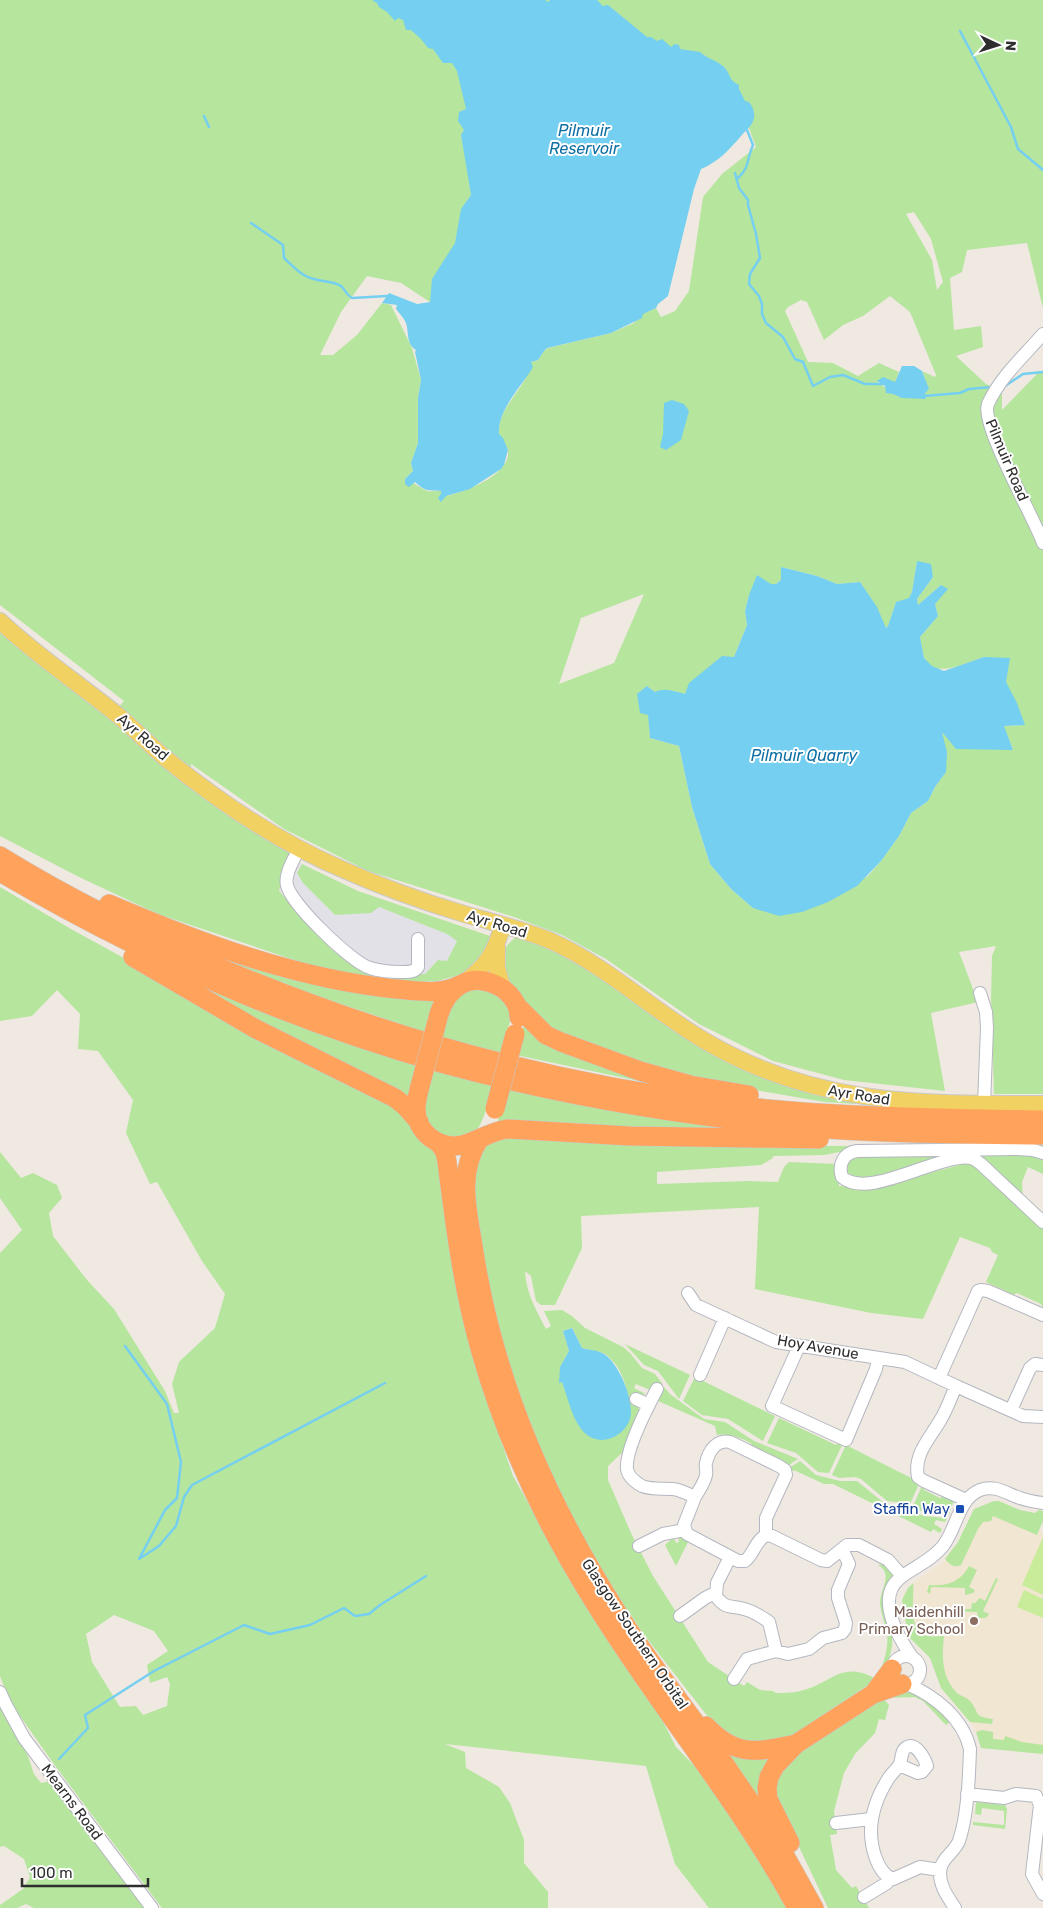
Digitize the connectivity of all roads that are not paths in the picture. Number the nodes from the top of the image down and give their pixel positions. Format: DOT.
graph roads {
  1 [pos="1043,334"];
  2 [pos="1043,542"];
  3 [pos="0,621"];
  4 [pos="299,849"];
  5 [pos="0,851"];
  6 [pos="0,856"];
  7 [pos="0,872"];
  8 [pos="0,882"];
  9 [pos="503,925"];
  10 [pos="418,939"];
  11 [pos="497,944"];
  12 [pos="461,984"];
  13 [pos="503,989"];
  14 [pos="980,993"];
  15 [pos="517,1006"];
  16 [pos="984,1104"];
  17 [pos="1043,1104"];
  18 [pos="1043,1113"];
  19 [pos="1043,1120"];
  20 [pos="418,1122"];
  21 [pos="1012,1134"];
  22 [pos="1043,1135"];
  23 [pos="481,1137"];
  24 [pos="439,1143"];
  25 [pos="1043,1153"];
  26 [pos="1043,1222"];
  27 [pos="688,1293"];
  28 [pos="1043,1315"];
  29 [pos="726,1318"];
  30 [pos="799,1346"];
  31 [pos="878,1358"];
  32 [pos="1043,1365"];
  33 [pos="700,1375"];
  34 [pos="939,1378"];
  35 [pos="956,1386"];
  36 [pos="657,1389"];
  37 [pos="636,1399"];
  38 [pos="649,1405"];
  39 [pos="1011,1410"];
  40 [pos="1043,1417"];
  41 [pos="695,1497"];
  42 [pos="966,1500"];
  43 [pos="1043,1503"];
  44 [pos="684,1530"];
  45 [pos="766,1534"];
  46 [pos="639,1546"];
  47 [pos="842,1549"];
  48 [pos="730,1557"];
  49 [pos="902,1576"];
  50 [pos="715,1593"];
  51 [pos="680,1616"];
  52 [pos="896,1631"];
  53 [pos="776,1651"];
  54 [pos="912,1657"];
  55 [pos="650,1660"];
  56 [pos="920,1672"];
  57 [pos="899,1674"];
  58 [pos="734,1679"];
  59 [pos="0,1692"];
  60 [pos="936,1699"];
  61 [pos="796,1744"];
  62 [pos="899,1764"];
  63 [pos="966,1794"];
  64 [pos="871,1819"];
  65 [pos="836,1823"];
  66 [pos="940,1870"];
  67 [pos="890,1878"];
  68 [pos="1043,1894"];
  69 [pos="864,1897"];
  70 [pos="152,1908"];
  71 [pos="797,1908"];
  72 [pos="814,1908"];
  73 [pos="819,1908"];
  74 [pos="955,1908"];
  1 -- 2 [label="street, Pilmuir Road"];
  3 -- 4 [label="main road, Ayr Road"];
  4 -- 9 [label="main road, Ayr Road"];
  4 -- 10 [label="street"];
  5 -- 12 [label="highway"];
  6 -- 19 [label="highway"];
  7 -- 21 [label="highway"];
  8 -- 20 [label="highway"];
  9 -- 11 [label="main road"];
  9 -- 16 [label="main road, Ayr Road"];
  11 -- 12 [label="main road"];
  11 -- 13 [label="main road"];
  12 -- 13 [label="highway"];
  12 -- 20 [label="highway, bridge"];
  13 -- 15 [label="highway"];
  14 -- 16 [label="street"];
  15 -- 18 [label="highway"];
  15 -- 23 [label="highway, Glasgow Southern Orbital, bridge"];
  16 -- 17 [label="main road, Ayr Road"];
  20 -- 24 [label="highway"];
  21 -- 22 [label="highway"];
  21 -- 23 [label="highway"];
  23 -- 24 [label="highway"];
  23 -- 55 [label="highway, Glasgow Southern Orbital"];
  24 -- 71 [label="highway, Glasgow Southern Orbital"];
  25 -- 26 [label="street"];
  27 -- 29 [label="street, Hoy Avenue"];
  28 -- 34 [label="street"];
  29 -- 30 [label="street, Hoy Avenue"];
  29 -- 33 [label="street"];
  30 -- 31 [label="street, Hoy Avenue"];
  30 -- 31 [label="street"];
  31 -- 34 [label="street, Hoy Avenue"];
  32 -- 39 [label="street"];
  34 -- 35 [label="street, Hoy Avenue"];
  35 -- 39 [label="street"];
  35 -- 42 [label="street"];
  36 -- 38 [label="street"];
  37 -- 38 [label="street"];
  38 -- 41 [label="street"];
  39 -- 40 [label="street"];
  41 -- 44 [label="street"];
  41 -- 45 [label="street"];
  42 -- 43 [label="street"];
  42 -- 49 [label="street"];
  44 -- 46 [label="street"];
  44 -- 48 [label="street"];
  45 -- 47 [label="street"];
  45 -- 48 [label="street"];
  47 -- 49 [label="street"];
  47 -- 53 [label="street"];
  48 -- 50 [label="street"];
  49 -- 52 [label="street"];
  50 -- 51 [label="street"];
  50 -- 53 [label="street"];
  52 -- 54 [label="street"];
  52 -- 57 [label="street"];
  53 -- 58 [label="street"];
  54 -- 56 [label="street"];
  54 -- 57 [label="street"];
  55 -- 61 [label="highway"];
  55 -- 72 [label="highway, Glasgow Southern Orbital"];
  56 -- 57 [label="street"];
  56 -- 60 [label="street"];
  57 -- 60 [label="street"];
  57 -- 61 [label="highway"];
  59 -- 70 [label="street, Mearns Road"];
  60 -- 63 [label="street"];
  61 -- 73 [label="highway"];
  62 -- 64 [label="street"];
  63 -- 66 [label="street"];
  63 -- 68 [label="street"];
  64 -- 65 [label="street"];
  64 -- 67 [label="street"];
  66 -- 67 [label="street"];
  66 -- 74 [label="street"];
  67 -- 69 [label="street"];
}
